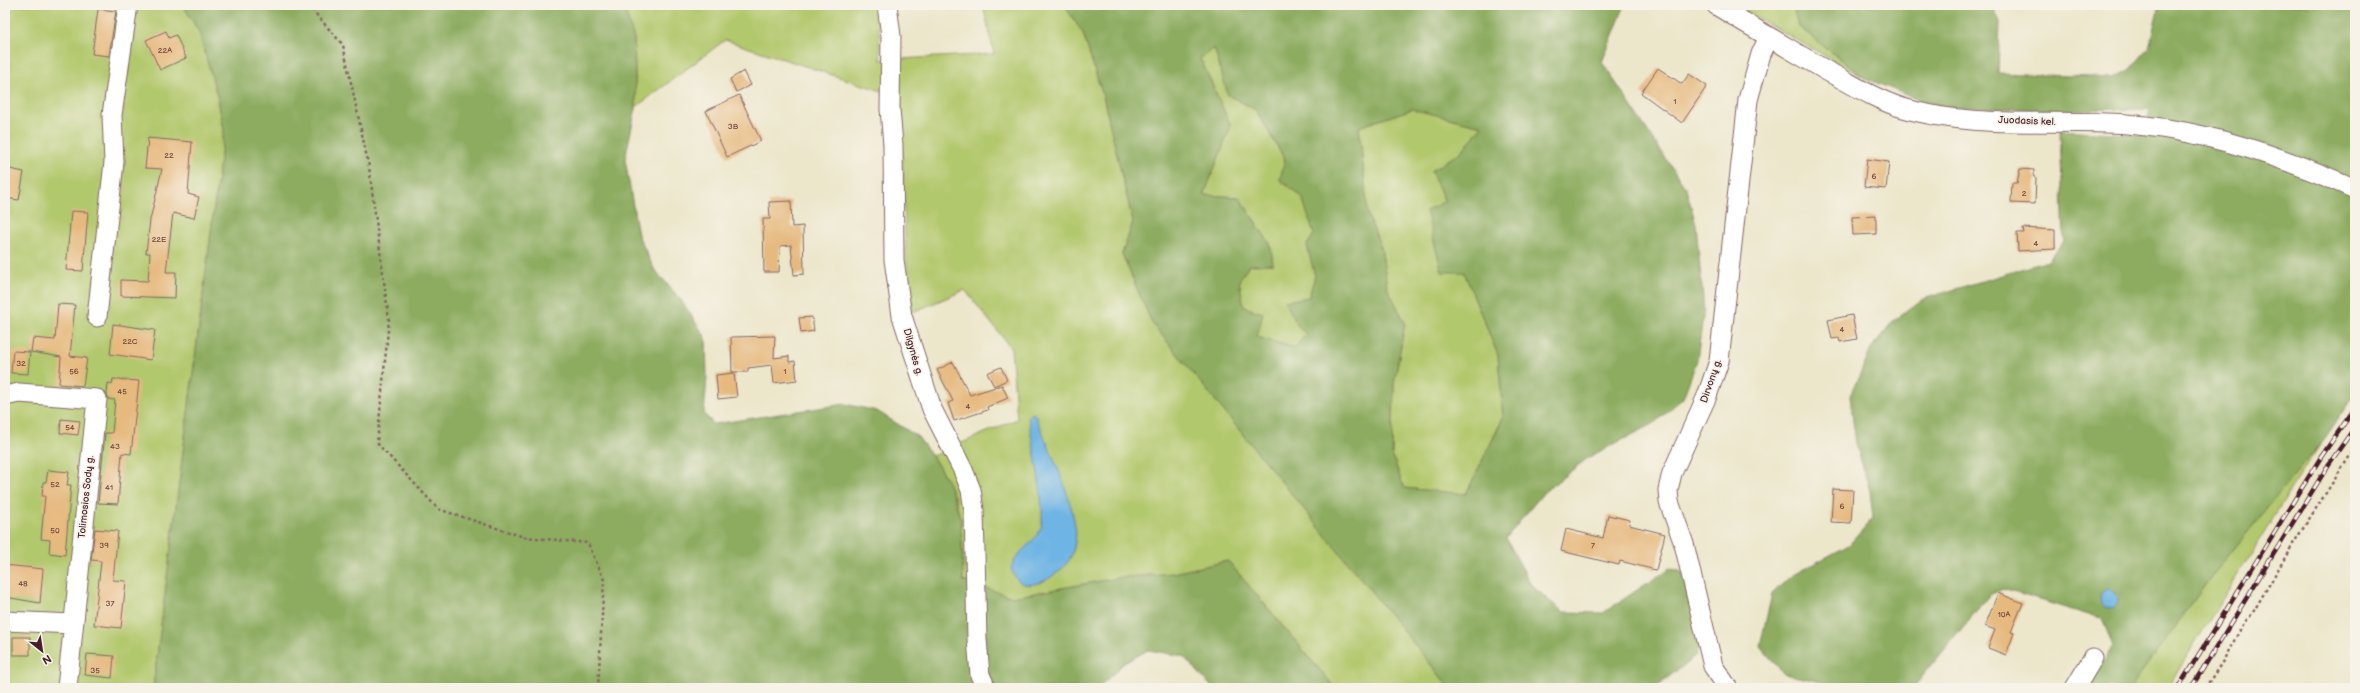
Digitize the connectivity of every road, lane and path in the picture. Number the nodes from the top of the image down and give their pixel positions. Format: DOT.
graph roads {
  1 [pos="128,5"];
  2 [pos="308,5"];
  3 [pos="888,5"];
  4 [pos="1716,5"];
  5 [pos="1769,37"];
  6 [pos="2355,189"];
  7 [pos="97,317"];
  8 [pos="5,396"];
  9 [pos="2355,448"];
  10 [pos="5,621"];
  11 [pos="73,624"];
  12 [pos="2093,658"];
  13 [pos="67,688"];
  14 [pos="598,688"];
  15 [pos="986,688"];
  16 [pos="1728,688"];
  17 [pos="2075,688"];
  18 [pos="2205,688"];
  1 -- 7 [label="street"];
  2 -- 14 [label="path"];
  3 -- 15 [label="street, Dilgynės g."];
  4 -- 5 [label="street, Juodasis kel."];
  5 -- 6 [label="street, Juodasis kel."];
  5 -- 16 [label="street, Dirvonų g."];
  8 -- 11 [label="street, Tolimosios Sodų g."];
  9 -- 18 [label="path"];
  10 -- 11 [label="street"];
  11 -- 13 [label="street, Tolimosios Sodų g."];
  12 -- 17 [label="street"];
}
